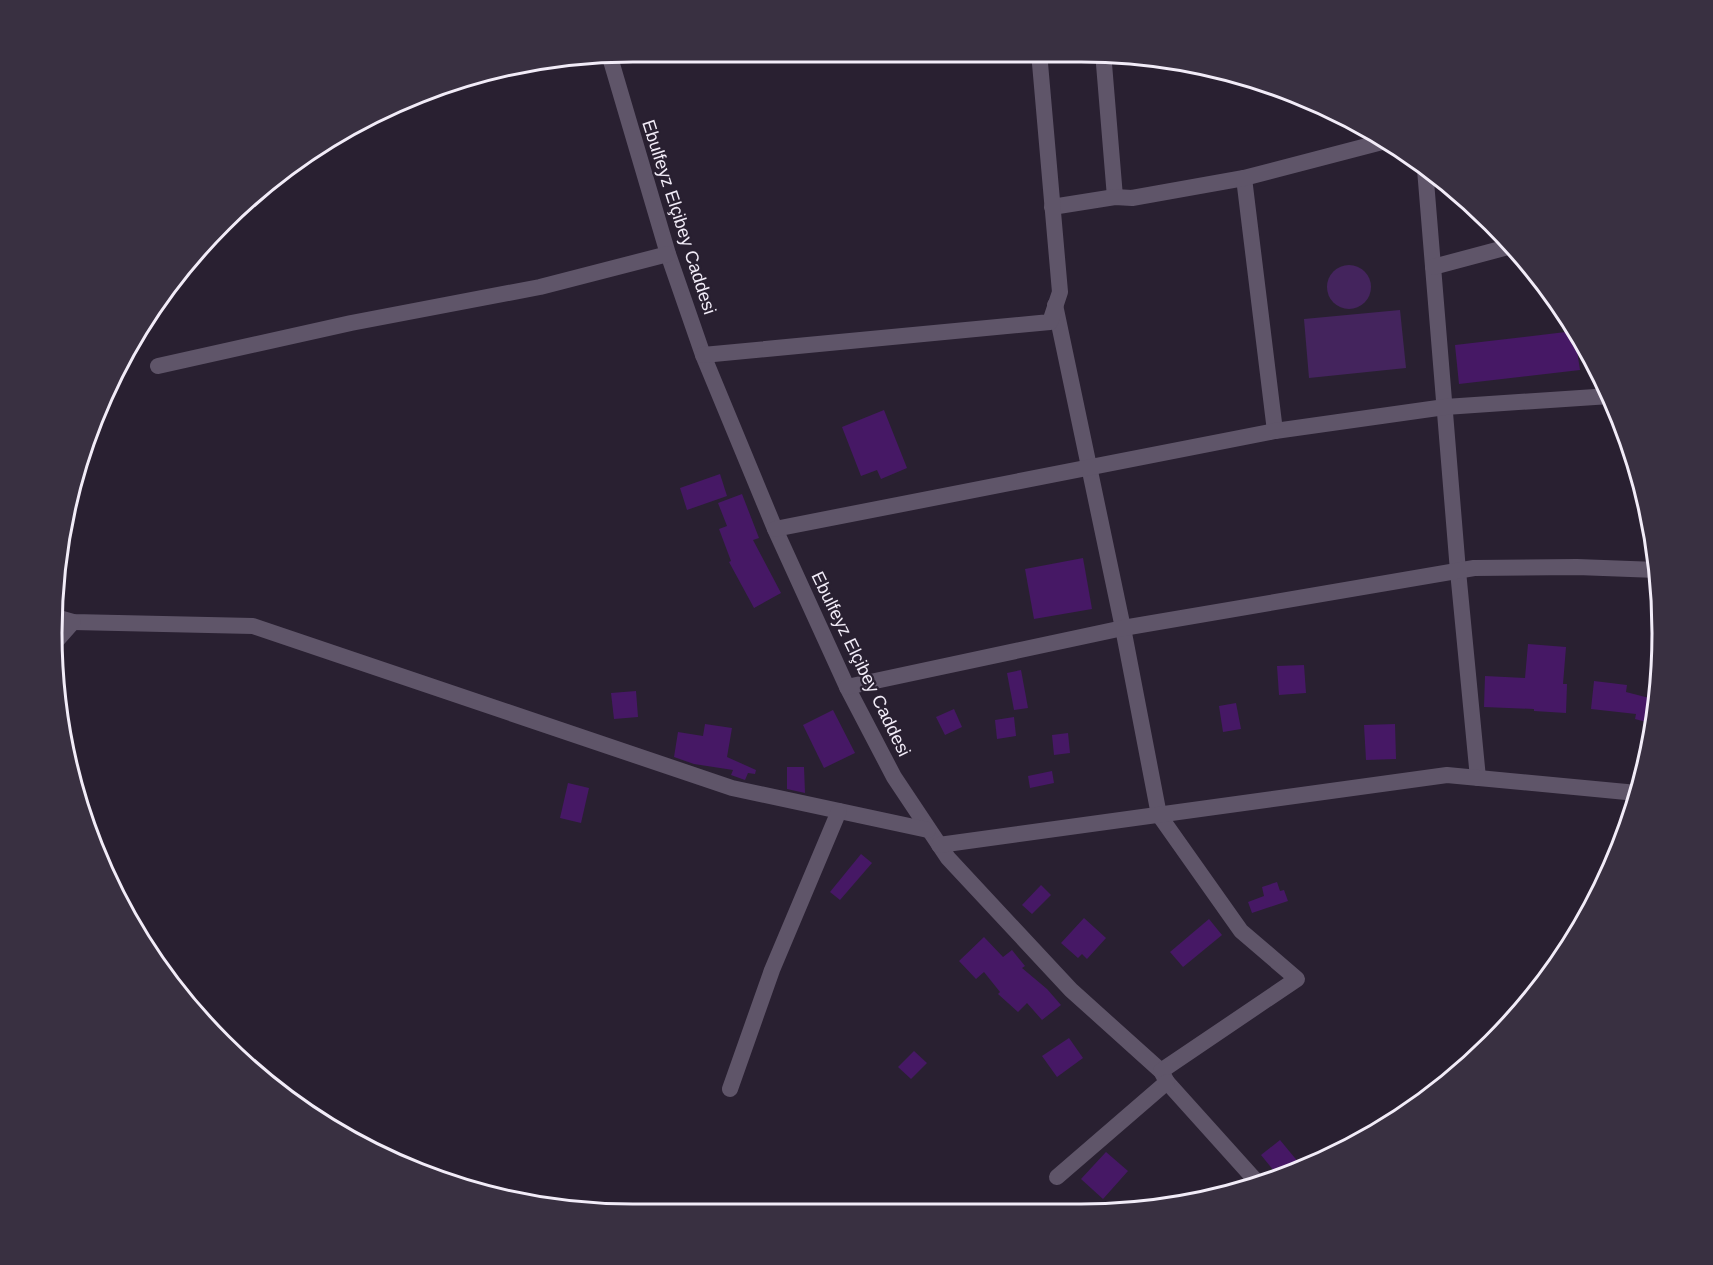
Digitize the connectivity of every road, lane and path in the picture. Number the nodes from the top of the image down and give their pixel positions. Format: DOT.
graph roads {
  1 [pos="1040,62"];
  2 [pos="612,63"];
  3 [pos="1104,63"];
  4 [pos="1375,144"];
  5 [pos="1426,177"];
  6 [pos="1244,178"];
  7 [pos="1115,196"];
  8 [pos="1052,207"];
  9 [pos="1503,248"];
  10 [pos="668,254"];
  11 [pos="1433,267"];
  12 [pos="1055,305"];
  13 [pos="703,355"];
  14 [pos="158,366"];
  15 [pos="1600,397"];
  16 [pos="1445,407"];
  17 [pos="1275,431"];
  18 [pos="1089,466"];
  19 [pos="775,529"];
  20 [pos="1648,570"];
  21 [pos="1458,571"];
  22 [pos="66,620"];
  23 [pos="1123,628"];
  24 [pos="847,687"];
  25 [pos="1478,778"];
  26 [pos="1628,792"];
  27 [pos="840,811"];
  28 [pos="1158,815"];
  29 [pos="928,830"];
  30 [pos="939,845"];
  31 [pos="1164,1076"];
  32 [pos="730,1089"];
  33 [pos="1057,1177"];
  34 [pos="1252,1177"];
  1 -- 8 [label="street"];
  2 -- 10 [label="street, Ebulfeyz Elçibey Caddesi"];
  3 -- 7 [label="street"];
  4 -- 6 [label="street"];
  5 -- 11 [label="street"];
  6 -- 7 [label="street"];
  6 -- 17 [label="street"];
  7 -- 8 [label="street"];
  8 -- 12 [label="street"];
  9 -- 11 [label="street"];
  10 -- 13 [label="street, Ebulfeyz Elçibey Caddesi"];
  10 -- 14 [label="street"];
  11 -- 16 [label="street"];
  12 -- 13 [label="street"];
  12 -- 18 [label="street"];
  13 -- 19 [label="street, Ebulfeyz Elçibey Caddesi"];
  15 -- 16 [label="street"];
  16 -- 17 [label="street"];
  16 -- 21 [label="street"];
  17 -- 18 [label="street"];
  18 -- 19 [label="street"];
  18 -- 23 [label="street"];
  19 -- 24 [label="street, Ebulfeyz Elçibey Caddesi"];
  20 -- 21 [label="street"];
  21 -- 23 [label="street"];
  21 -- 25 [label="street"];
  22 -- 27 [label="street"];
  23 -- 24 [label="street"];
  23 -- 28 [label="street"];
  24 -- 29 [label="street, Ebulfeyz Elçibey Caddesi"];
  25 -- 26 [label="street"];
  25 -- 28 [label="street"];
  27 -- 29 [label="street"];
  27 -- 32 [label="street"];
  28 -- 30 [label="street"];
  28 -- 31 [label="street"];
  29 -- 30 [label="street, Ebulfeyz Elçibey Caddesi"];
  30 -- 31 [label="street, Ebulfeyz Elçibey Caddesi"];
  31 -- 33 [label="street"];
  31 -- 34 [label="street, Ebulfeyz Elçibey Caddesi"];
}
